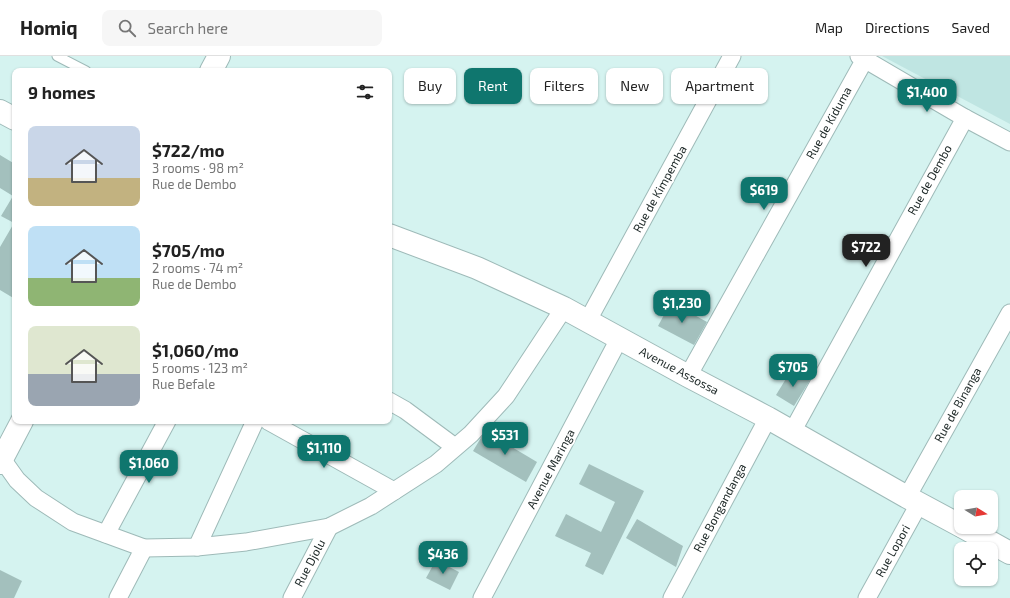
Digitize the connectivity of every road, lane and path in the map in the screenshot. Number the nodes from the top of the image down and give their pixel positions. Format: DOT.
graph roads {
  1 [pos="57,56"];
  2 [pos="219,56"];
  3 [pos="732,56"];
  4 [pos="862,57"];
  5 [pos="80,68"];
  6 [pos="213,68"];
  7 [pos="0,111"];
  8 [pos="12,117"];
  9 [pos="965,118"];
  10 [pos="1010,142"];
  11 [pos="392,236"];
  12 [pos="564,308"];
  13 [pos="1010,313"];
  14 [pos="588,322"];
  15 [pos="620,339"];
  16 [pos="688,376"];
  17 [pos="392,403"];
  18 [pos="768,418"];
  19 [pos="20,424"];
  20 [pos="165,424"];
  21 [pos="254,424"];
  22 [pos="273,424"];
  23 [pos="792,432"];
  24 [pos="455,447"];
  25 [pos="1,461"];
  26 [pos="394,491"];
  27 [pos="913,500"];
  28 [pos="954,523"];
  29 [pos="329,527"];
  30 [pos="106,534"];
  31 [pos="975,534"];
  32 [pos="197,547"];
  33 [pos="144,548"];
  34 [pos="1010,553"];
  35 [pos="118,598"];
  36 [pos="292,598"];
  37 [pos="482,598"];
  38 [pos="672,598"];
  39 [pos="867,598"];
  1 -- 5 [label="lane"];
  2 -- 6 [label="main road"];
  3 -- 14 [label="street, Rue de Kimpemba"];
  4 -- 9 [label="street"];
  4 -- 16 [label="street, Rue de Kiduma"];
  7 -- 8 [label="main road"];
  9 -- 10 [label="street"];
  9 -- 23 [label="street, Rue de Dembo"];
  11 -- 12 [label="main road, Avenue Assossa"];
  12 -- 14 [label="main road, Avenue Assossa"];
  12 -- 24 [label="street"];
  13 -- 27 [label="street, Rue de Binanga"];
  14 -- 15 [label="main road, Avenue Assossa"];
  15 -- 16 [label="main road, Avenue Assossa"];
  15 -- 37 [label="street, Avenue Maringa"];
  16 -- 18 [label="main road, Avenue Assossa"];
  17 -- 24 [label="street"];
  18 -- 23 [label="main road, Avenue Assossa"];
  18 -- 38 [label="street, Rue Bongandanga"];
  19 -- 25 [label="main road"];
  20 -- 30 [label="street"];
  21 -- 32 [label="street"];
  22 -- 26 [label="street"];
  23 -- 27 [label="main road, Avenue Assossa"];
  24 -- 26 [label="street"];
  25 -- 30 [label="street"];
  26 -- 29 [label="street"];
  27 -- 28 [label="main road, Avenue Assossa"];
  27 -- 39 [label="street, Rue Lopori"];
  29 -- 32 [label="street"];
  29 -- 36 [label="street, Rue Djolu"];
  30 -- 33 [label="street"];
  31 -- 34 [label="main road, Avenue Assossa"];
  32 -- 33 [label="street"];
  33 -- 35 [label="street"];
}
